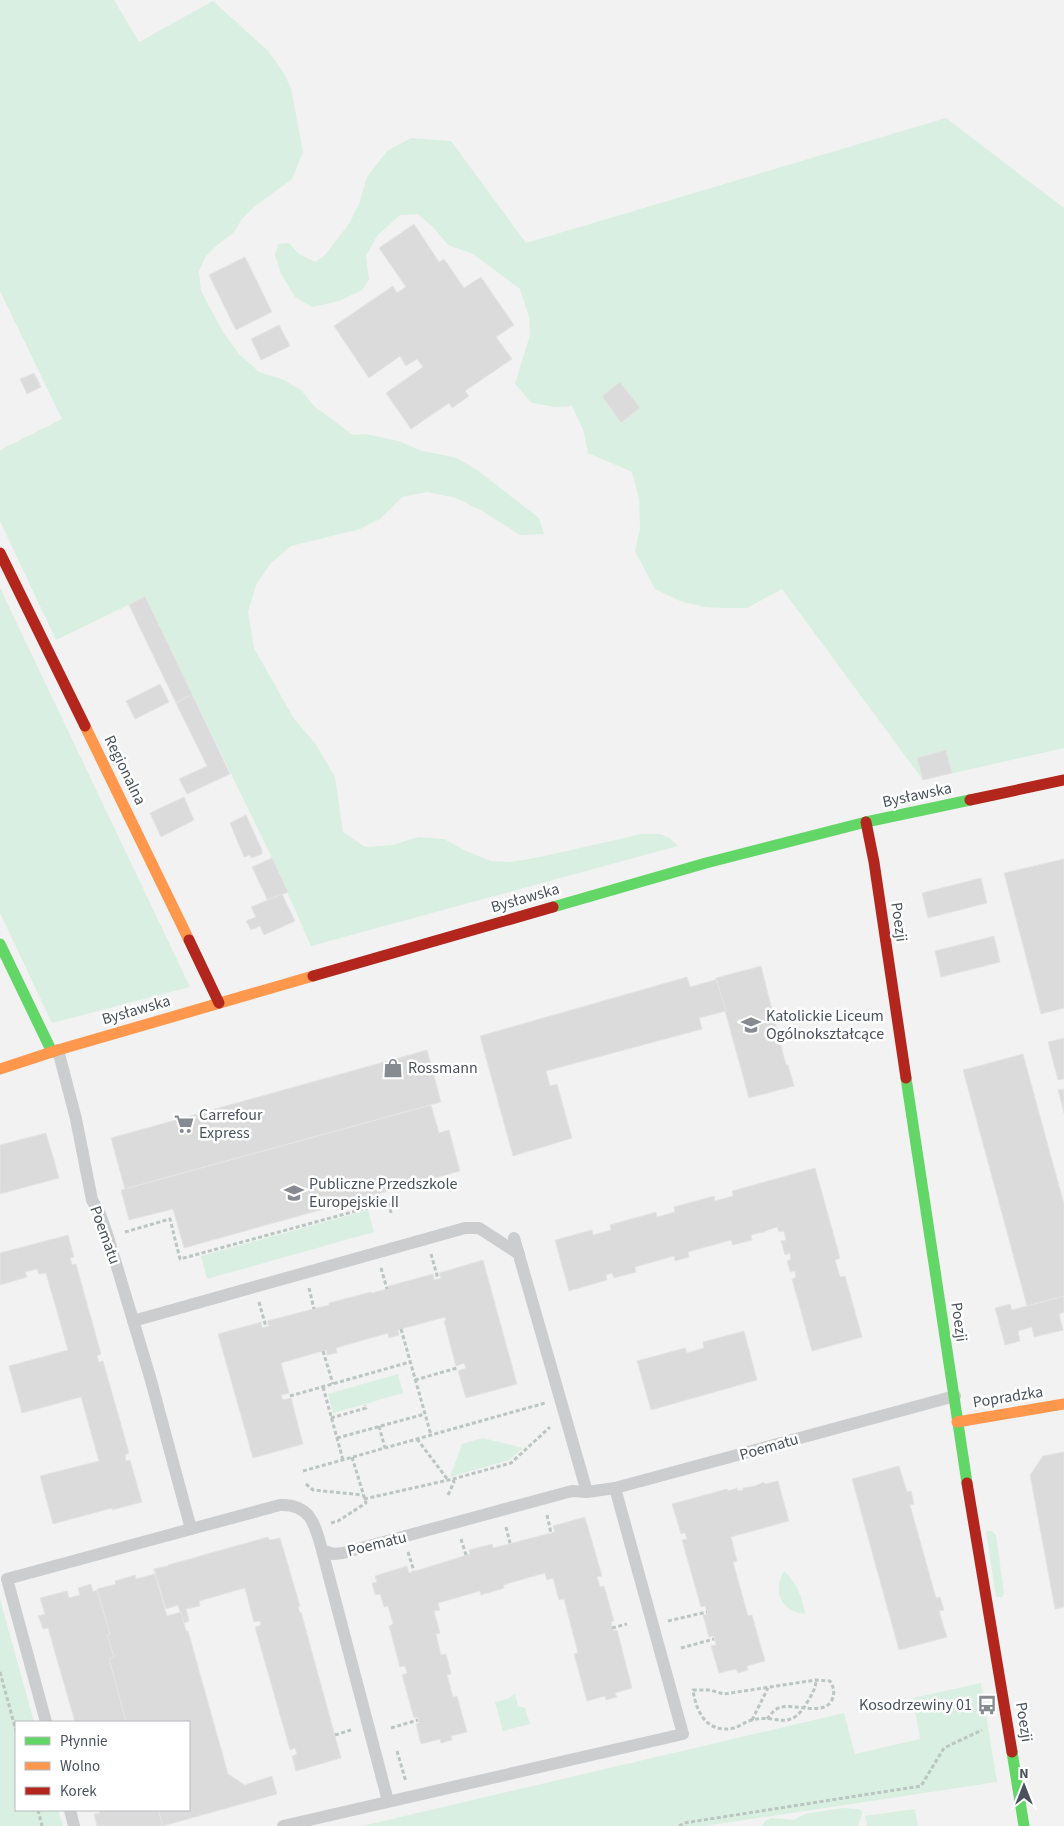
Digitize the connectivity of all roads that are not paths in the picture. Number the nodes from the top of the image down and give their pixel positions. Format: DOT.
graph roads {
  1 [pos="0,553"];
  2 [pos="1064,780"];
  3 [pos="866,822"];
  4 [pos="0,944"];
  5 [pos="219,1003"];
  6 [pos="55,1051"];
  7 [pos="0,1069"];
  8 [pos="514,1238"];
  9 [pos="519,1254"];
  10 [pos="133,1321"];
  11 [pos="955,1396"];
  12 [pos="1064,1404"];
  13 [pos="957,1422"];
  14 [pos="615,1488"];
  15 [pos="587,1492"];
  16 [pos="191,1529"];
  17 [pos="322,1550"];
  18 [pos="46,1721"];
  19 [pos="388,1801"];
  20 [pos="70,1811"];
  21 [pos="74,1826"];
  22 [pos="283,1826"];
  23 [pos="1024,1826"];
  1 -- 5 [label="street, Regionalna"];
  2 -- 3 [label="street, Bysławska"];
  3 -- 5 [label="street, Bysławska"];
  3 -- 11 [label="street, Poezji"];
  4 -- 6 [label="street"];
  5 -- 6 [label="street, Bysławska"];
  6 -- 7 [label="street, Bysławska"];
  6 -- 10 [label="lane, Poematu"];
  8 -- 9 [label="lane"];
  9 -- 10 [label="lane"];
  9 -- 15 [label="lane"];
  10 -- 16 [label="lane, Poematu"];
  11 -- 13 [label="street, Poezji"];
  11 -- 14 [label="lane, Poematu"];
  12 -- 13 [label="street, Popradzka"];
  13 -- 23 [label="street, Poezji"];
  14 -- 15 [label="lane, Poematu"];
  14 -- 19 [label="lane"];
  15 -- 17 [label="lane, Poematu"];
  16 -- 17 [label="lane, Poematu"];
  16 -- 18 [label="lane"];
  17 -- 19 [label="lane"];
  19 -- 22 [label="lane"];
  20 -- 21 [label="lane"];
}
